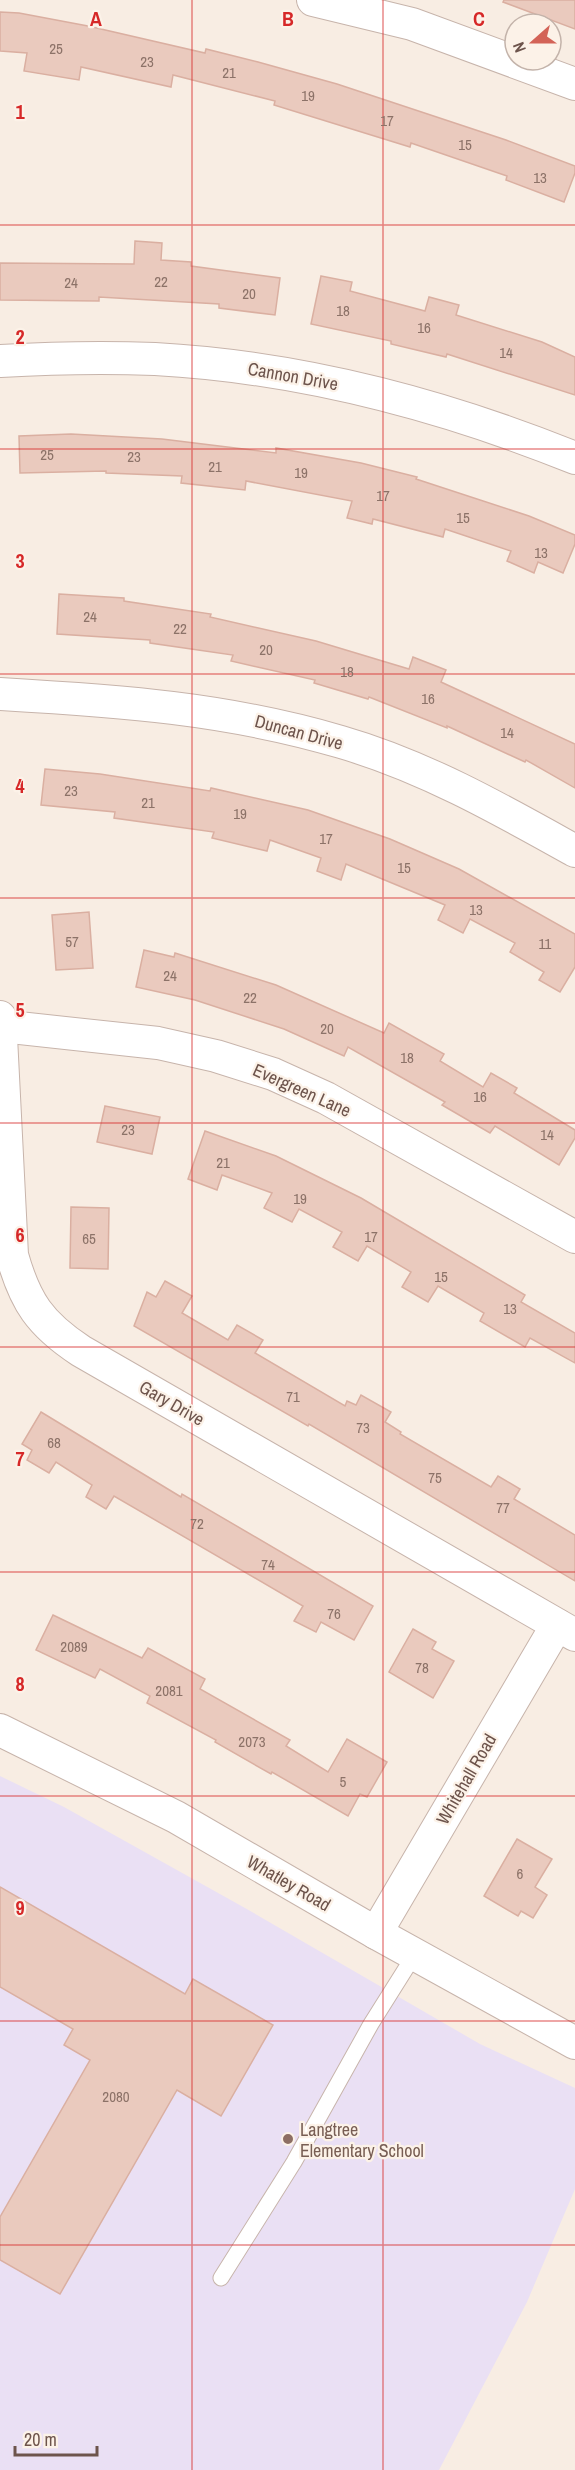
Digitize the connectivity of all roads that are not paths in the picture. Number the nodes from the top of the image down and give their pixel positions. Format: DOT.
graph roads {
  1 [pos="313,0"];
  2 [pos="575,84"];
  3 [pos="0,361"];
  4 [pos="575,458"];
  5 [pos="0,694"];
  6 [pos="575,851"];
  7 [pos="0,1017"];
  8 [pos="0,1026"];
  9 [pos="575,1237"];
  10 [pos="566,1630"];
  11 [pos="0,1730"];
  12 [pos="376,1933"];
  13 [pos="415,1954"];
  14 [pos="575,2043"];
  15 [pos="221,2278"];
  1 -- 2 [label="street"];
  3 -- 4 [label="street, Cannon Drive"];
  5 -- 6 [label="street, Duncan Drive"];
  7 -- 8 [label="street, Gary Drive"];
  8 -- 9 [label="street, Evergreen Lane"];
  8 -- 10 [label="street, Gary Drive"];
  10 -- 12 [label="street, Whitehall Road"];
  11 -- 12 [label="street, Whatley Road"];
  12 -- 13 [label="street, Whatley Road"];
  13 -- 14 [label="street, Whatley Road"];
  13 -- 15 [label="lane"];
}
